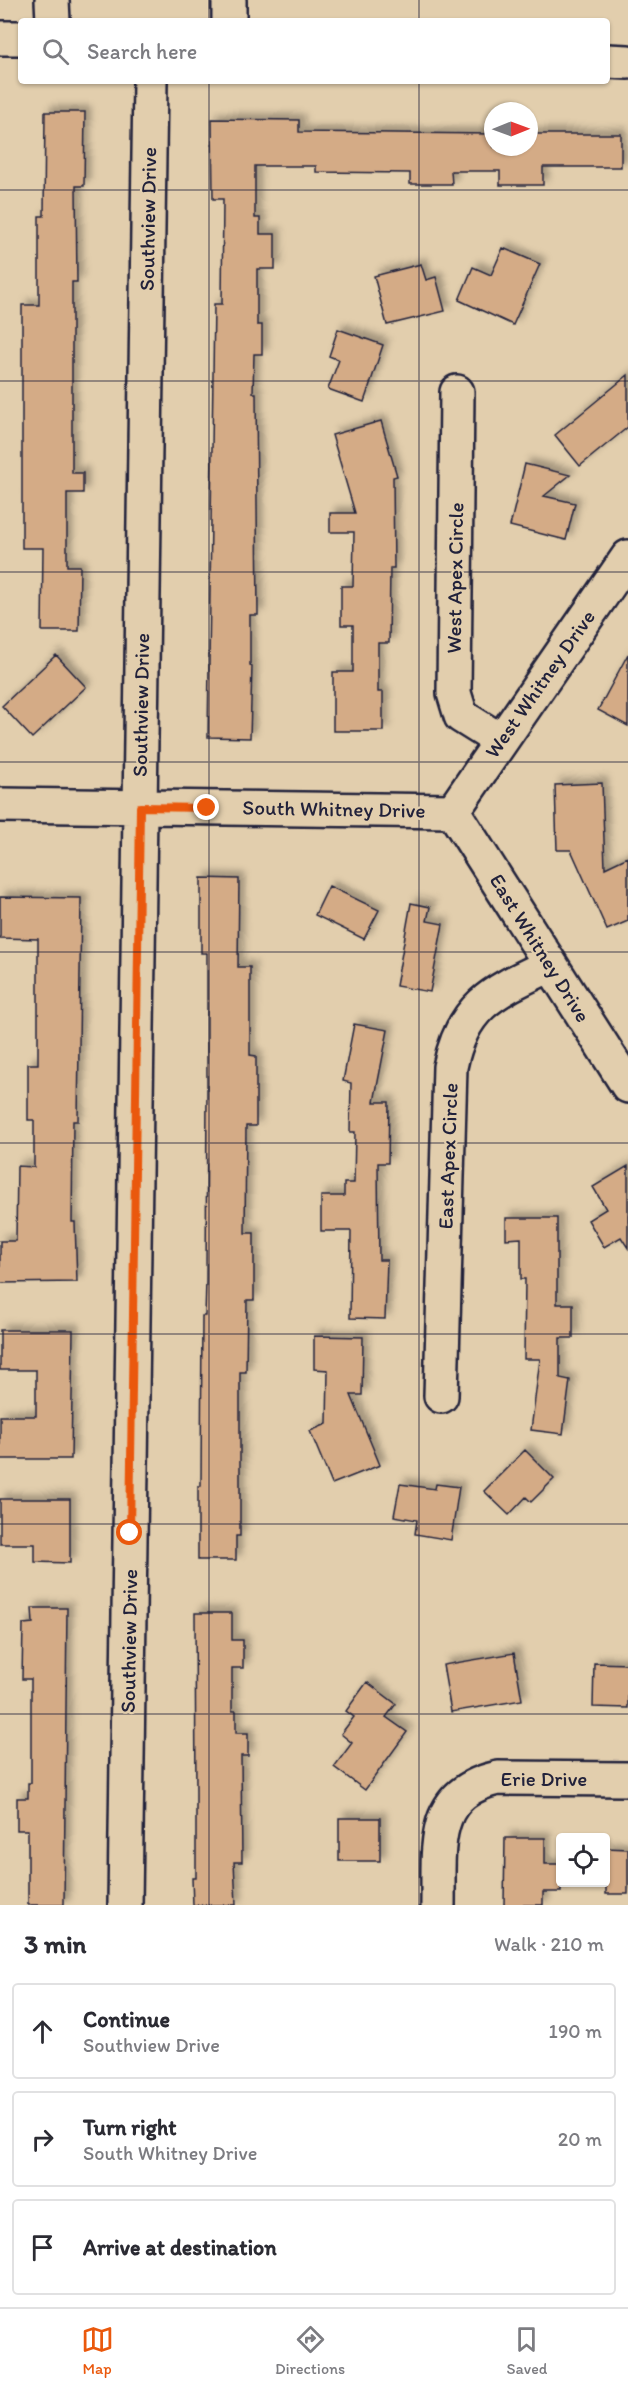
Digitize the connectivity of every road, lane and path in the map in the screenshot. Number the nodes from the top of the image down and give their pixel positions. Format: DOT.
graph roads {
  1 [pos="52,0"];
  2 [pos="229,0"];
  3 [pos="53,18"];
  4 [pos="229,18"];
  5 [pos="0,38"];
  6 [pos="18,38"];
  7 [pos="610,61"];
  8 [pos="628,62"];
  9 [pos="150,84"];
  10 [pos="458,392"];
  11 [pos="628,557"];
  12 [pos="501,741"];
  13 [pos="0,805"];
  14 [pos="140,807"];
  15 [pos="453,811"];
  16 [pos="550,965"];
  17 [pos="628,1086"];
  18 [pos="441,1396"];
  19 [pos="628,1779"];
  20 [pos="125,1905"];
  21 [pos="438,1905"];
  1 -- 3 [label="street"];
  2 -- 4 [label="street"];
  5 -- 6 [label="street"];
  7 -- 8 [label="street"];
  9 -- 14 [label="street, Southview Drive"];
  10 -- 12 [label="street, West Apex Circle"];
  11 -- 12 [label="street, West Whitney Drive"];
  12 -- 15 [label="street, West Whitney Drive"];
  13 -- 14 [label="street, South Whitney Drive"];
  14 -- 15 [label="street, South Whitney Drive"];
  14 -- 20 [label="street, Southview Drive"];
  15 -- 16 [label="street, East Whitney Drive"];
  16 -- 17 [label="street, East Whitney Drive"];
  16 -- 18 [label="street, East Apex Circle"];
  19 -- 21 [label="street, Erie Drive"];
}
